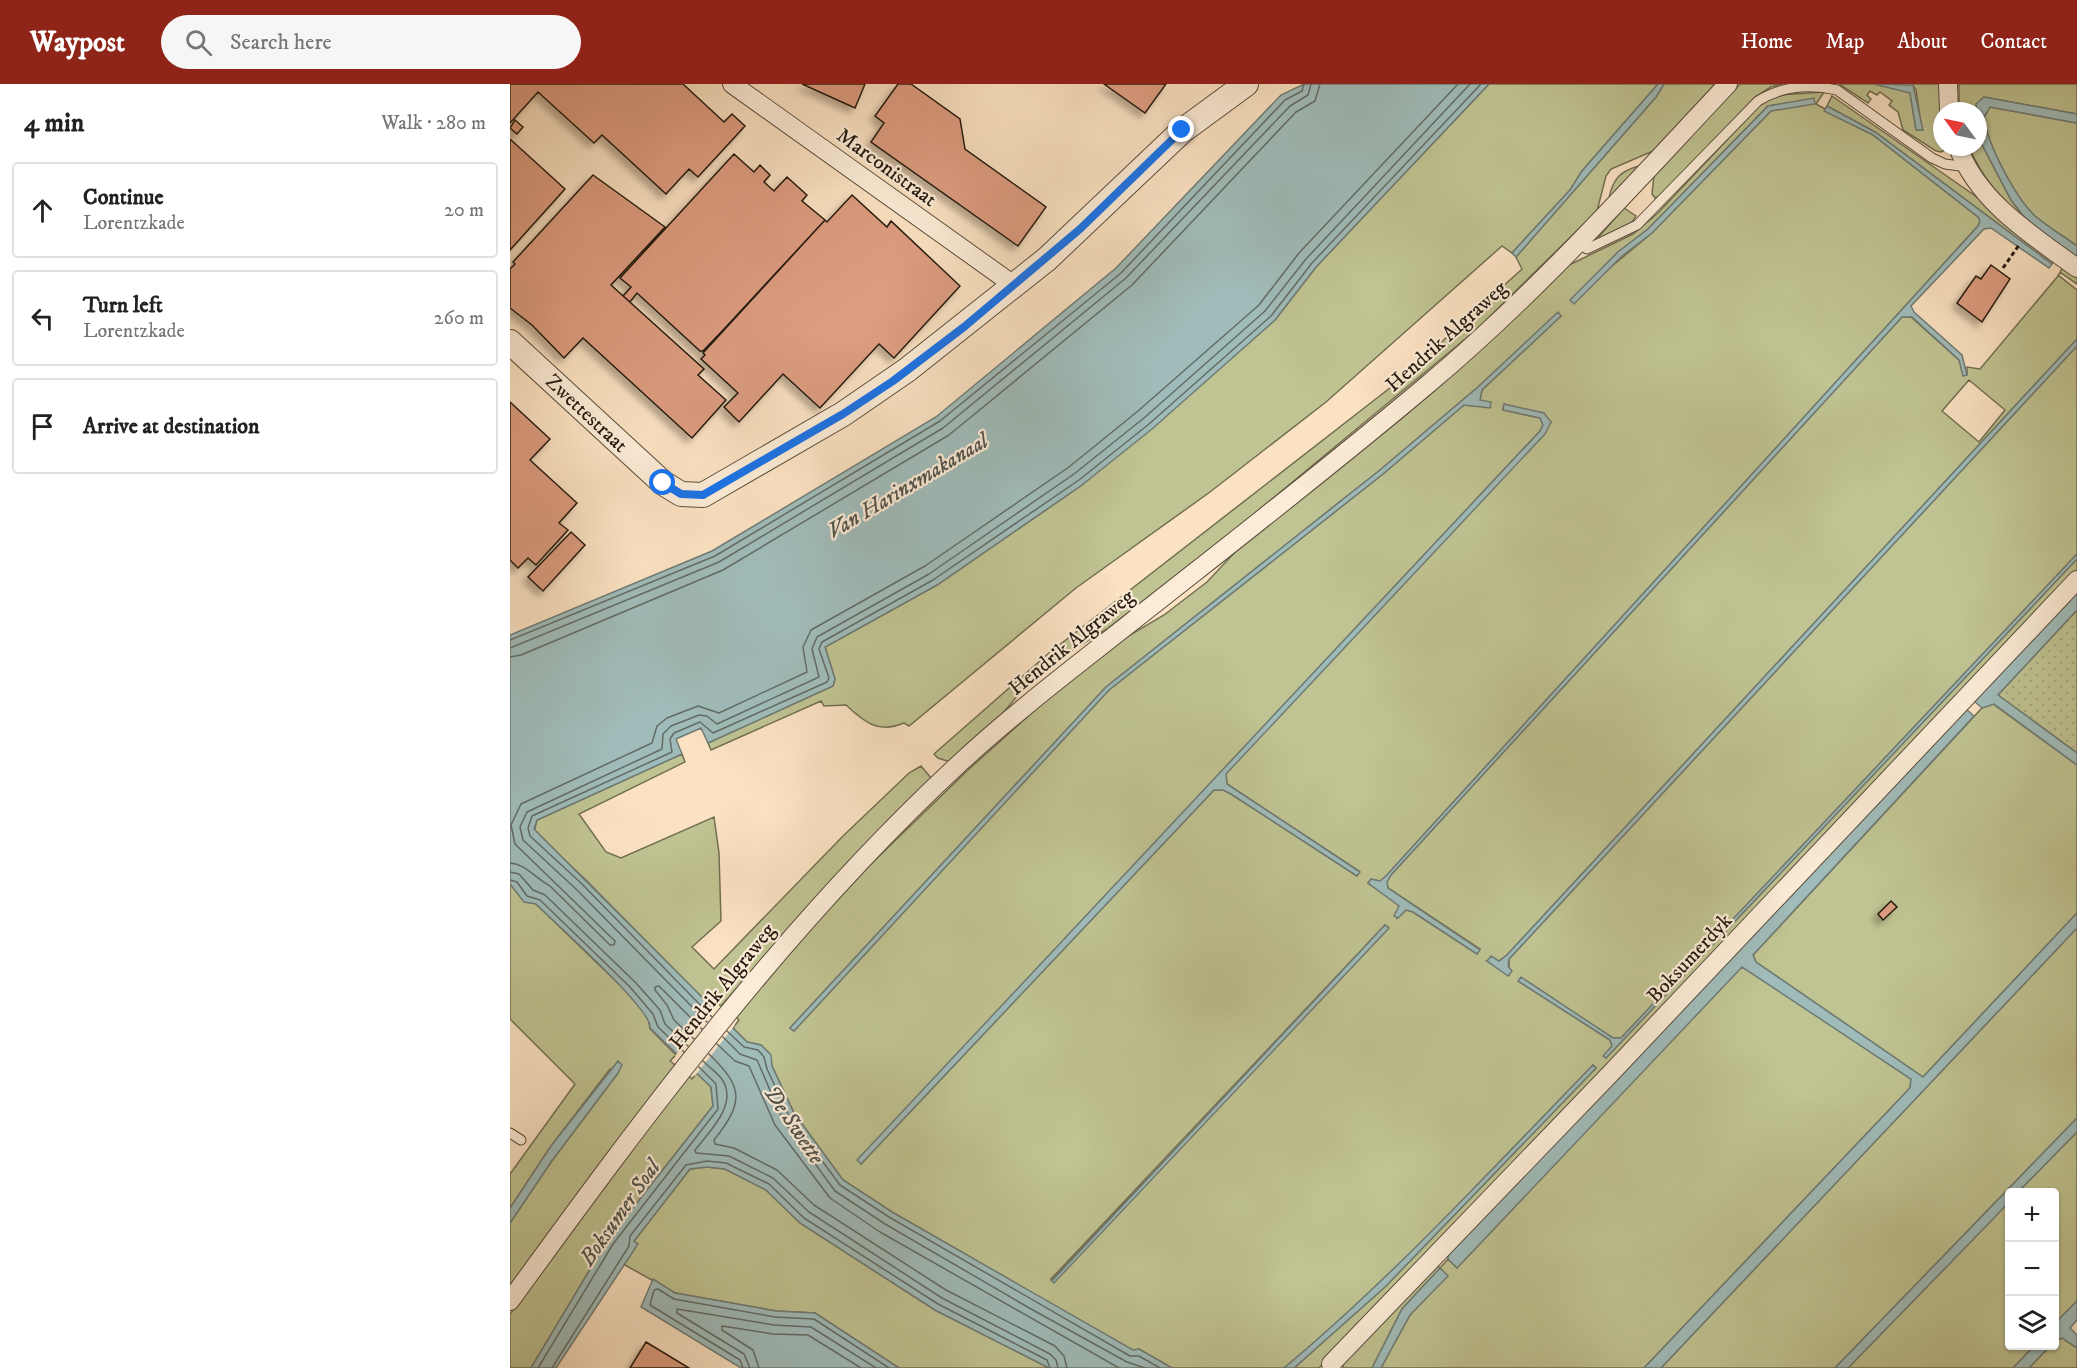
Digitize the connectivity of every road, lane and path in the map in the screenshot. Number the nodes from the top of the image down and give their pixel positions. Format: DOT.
graph roads {
  1 [pos="732,84"];
  2 [pos="1246,84"];
  3 [pos="1728,84"];
  4 [pos="1948,84"];
  5 [pos="1819,85"];
  6 [pos="1949,102"];
  7 [pos="1962,156"];
  8 [pos="1967,167"];
  9 [pos="1577,243"];
  10 [pos="2016,250"];
  11 [pos="2003,268"];
  12 [pos="2077,268"];
  13 [pos="1015,286"];
  14 [pos="510,342"];
  15 [pos="2077,580"];
  16 [pos="510,1133"];
  17 [pos="521,1140"];
  18 [pos="510,1301"];
  19 [pos="1332,1366"];
  1 -- 13 [label="street, Marconistraat"];
  2 -- 13 [label="street, Zwettestraat"];
  3 -- 9 [label="street, Hendrik Algraweg"];
  4 -- 6 [label="street"];
  5 -- 8 [label="lane"];
  5 -- 9 [label="lane"];
  7 -- 8 [label="street"];
  8 -- 12 [label="street"];
  9 -- 18 [label="street, Hendrik Algraweg"];
  10 -- 11 [label="path"];
  13 -- 14 [label="street, Zwettestraat"];
  15 -- 19 [label="street, Boksumerdyk"];
  16 -- 17 [label="lane"];
}
